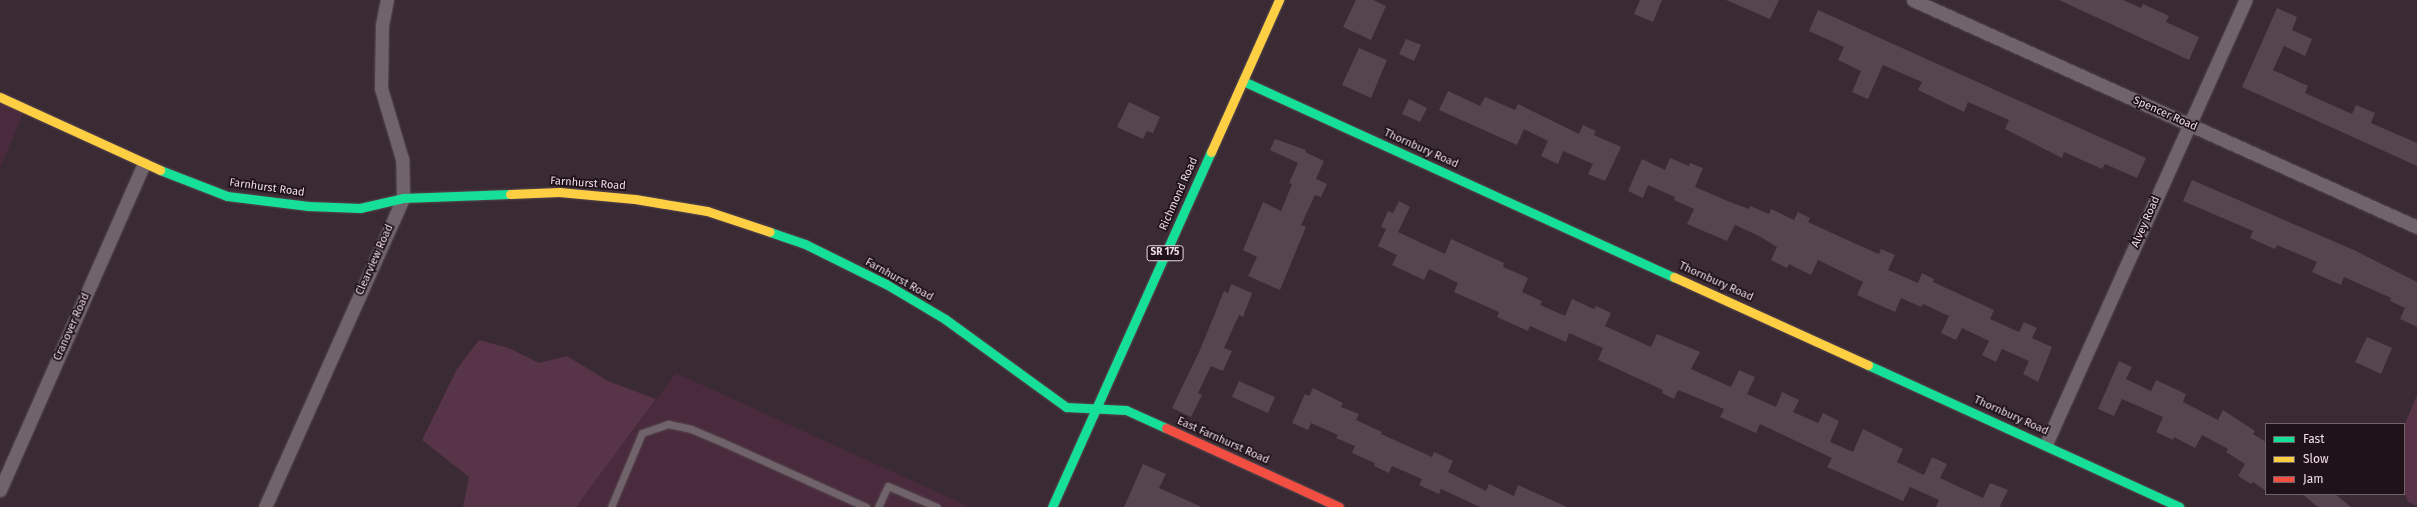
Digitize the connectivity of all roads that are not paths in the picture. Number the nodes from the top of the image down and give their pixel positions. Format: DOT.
graph roads {
  1 [pos="388,0"];
  2 [pos="1279,0"];
  3 [pos="1913,0"];
  4 [pos="2246,0"];
  5 [pos="1243,81"];
  6 [pos="0,97"];
  7 [pos="2189,125"];
  8 [pos="144,164"];
  9 [pos="403,198"];
  10 [pos="2417,227"];
  11 [pos="1095,410"];
  12 [pos="2046,444"];
  13 [pos="0,490"];
  14 [pos="265,507"];
  15 [pos="610,507"];
  16 [pos="866,507"];
  17 [pos="878,507"];
  18 [pos="937,507"];
  19 [pos="1052,507"];
  20 [pos="1340,507"];
  21 [pos="2179,507"];
  1 -- 9 [label="street, Clearview Road"];
  2 -- 5 [label="street, Richmond Road / SR 175"];
  3 -- 7 [label="street, Spencer Road"];
  4 -- 7 [label="street, Alvey Road"];
  5 -- 11 [label="street, Richmond Road / SR 175"];
  5 -- 12 [label="street, Thornbury Road"];
  6 -- 8 [label="street, Farnhurst Road"];
  7 -- 10 [label="street, Spencer Road"];
  7 -- 12 [label="street, Alvey Road"];
  8 -- 9 [label="street, Farnhurst Road"];
  8 -- 13 [label="street, Cranover Road"];
  9 -- 11 [label="street, Farnhurst Road"];
  9 -- 14 [label="street, Clearview Road"];
  11 -- 19 [label="street, Richmond Road / SR 175"];
  11 -- 20 [label="street, East Farnhurst Road"];
  12 -- 21 [label="street, Thornbury Road"];
  15 -- 16 [label="lane"];
  17 -- 18 [label="lane"];
}
